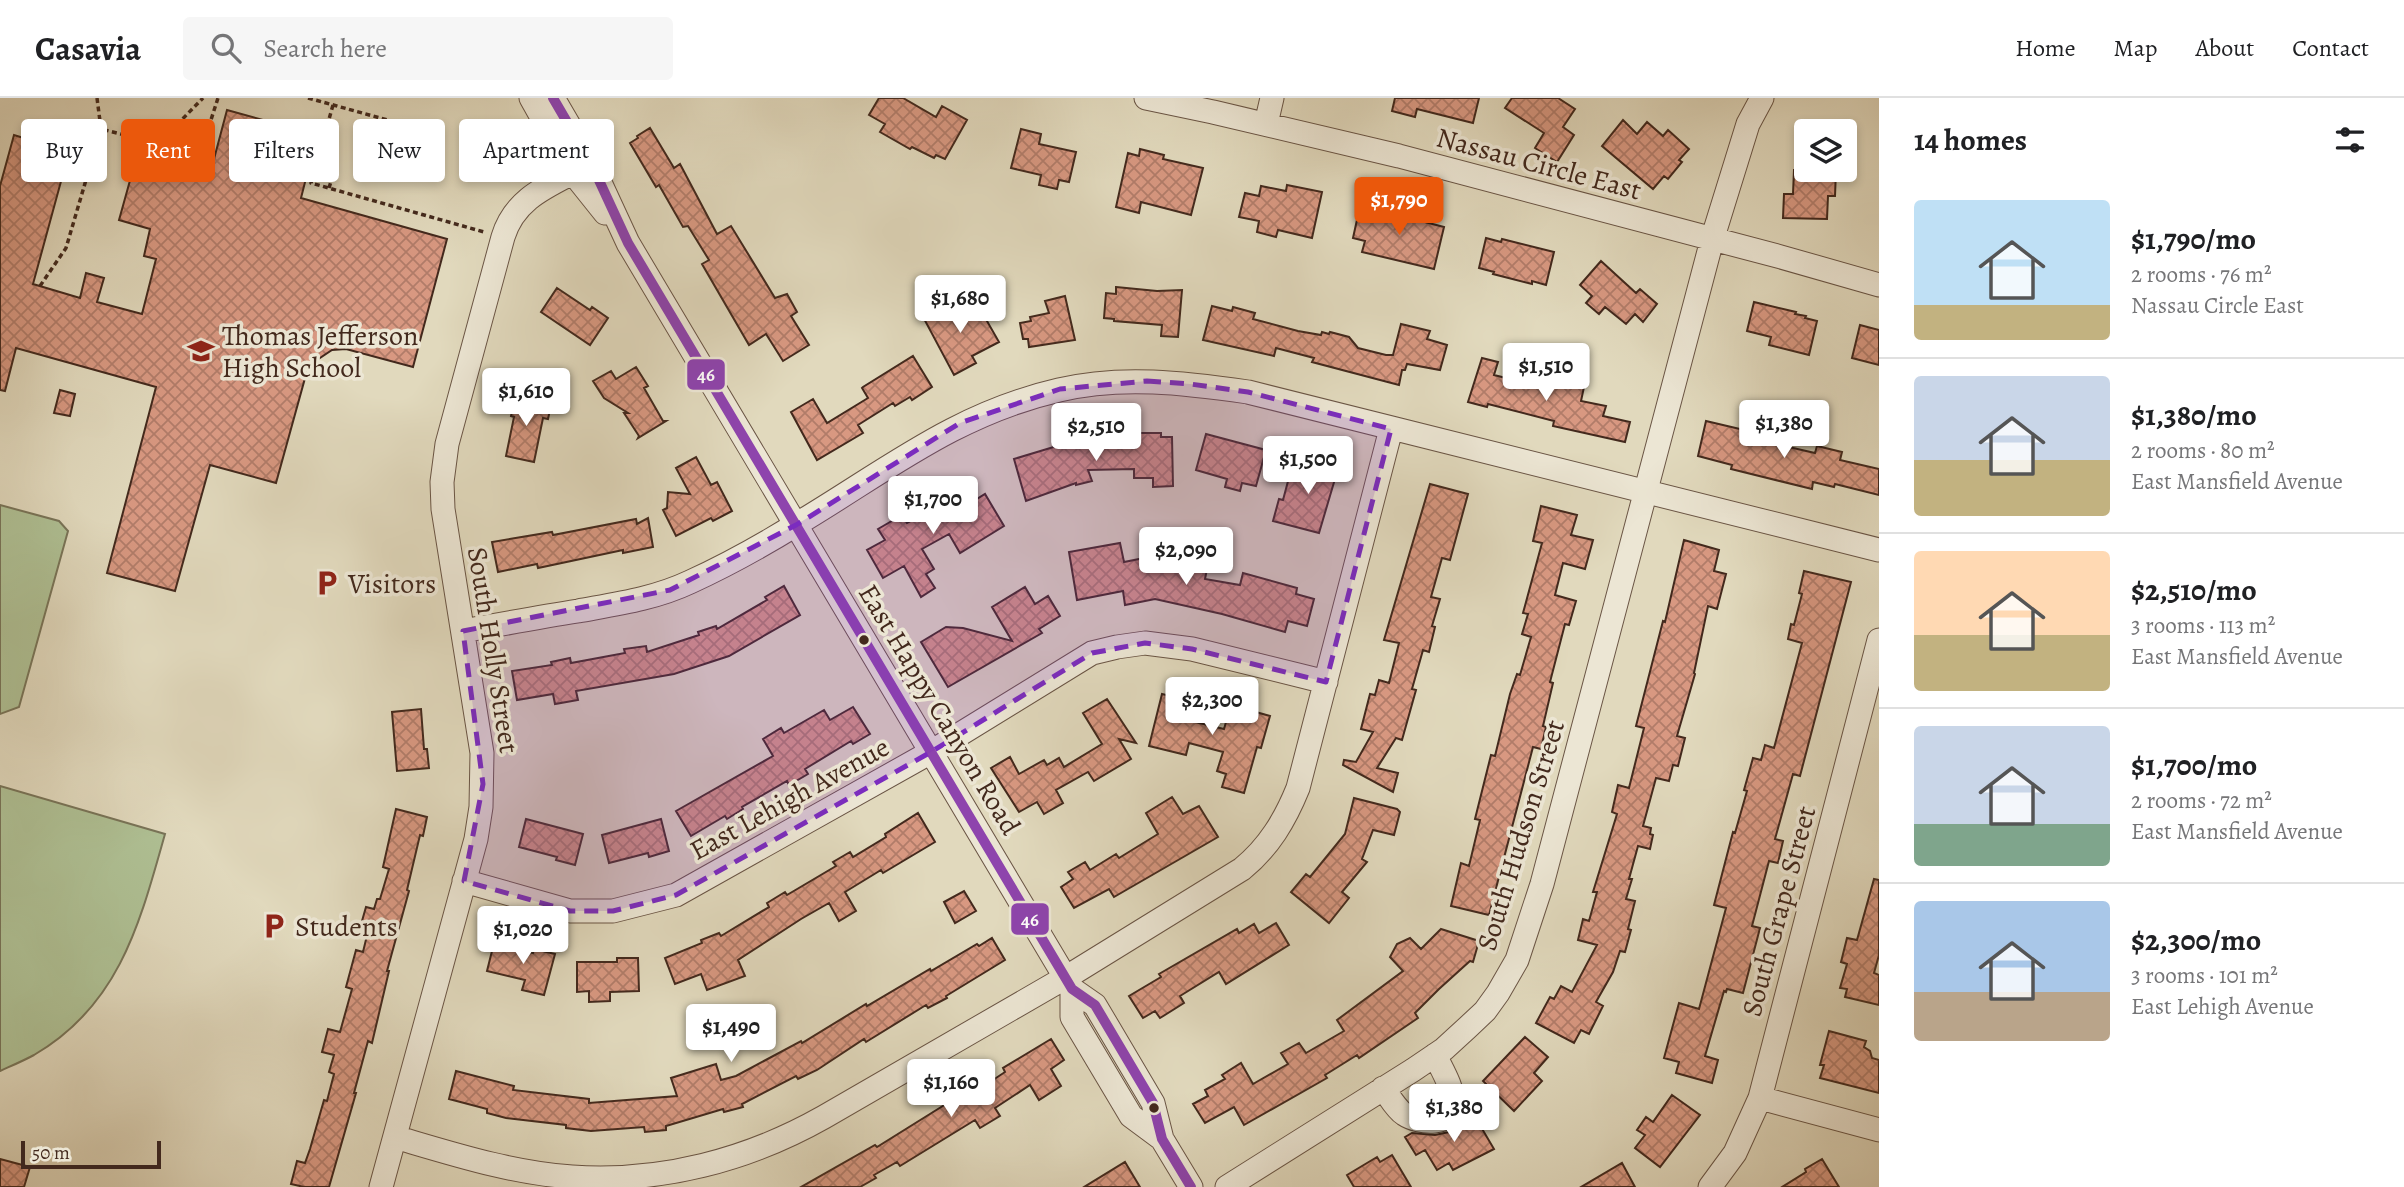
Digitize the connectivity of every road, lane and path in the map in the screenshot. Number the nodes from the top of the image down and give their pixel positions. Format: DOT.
graph roads {
  1 [pos="97,98"];
  2 [pos="203,98"];
  3 [pos="218,98"];
  4 [pos="308,98"];
  5 [pos="1146,98"];
  6 [pos="1272,98"];
  7 [pos="1762,98"];
  8 [pos="539,99"];
  9 [pos="1175,101"];
  10 [pos="333,105"];
  11 [pos="1239,108"];
  12 [pos="100,119"];
  13 [pos="182,119"];
  14 [pos="211,119"];
  15 [pos="384,119"];
  16 [pos="551,119"];
  17 [pos="1266,124"];
  18 [pos="86,182"];
  19 [pos="331,182"];
  20 [pos="557,182"];
  21 [pos="591,182"];
  22 [pos="329,188"];
  23 [pos="503,237"];
  24 [pos="1712,240"];
  25 [pos="1879,285"];
  26 [pos="40,286"];
  27 [pos="1391,429"];
  28 [pos="1646,492"];
  29 [pos="796,525"];
  30 [pos="1879,550"];
  31 [pos="463,631"];
  32 [pos="1879,640"];
  33 [pos="1326,682"];
  34 [pos="931,752"];
  35 [pos="464,881"];
  36 [pos="1069,983"];
  37 [pos="1435,1055"];
  38 [pos="1383,1088"];
  39 [pos="1760,1098"];
  40 [pos="1879,1130"];
  41 [pos="395,1137"];
  42 [pos="382,1187"];
  43 [pos="1191,1187"];
  44 [pos="1227,1187"];
  45 [pos="1710,1187"];
  1 -- 12 [label="path"];
  2 -- 13 [label="path"];
  3 -- 14 [label="path"];
  4 -- 10 [label="path"];
  5 -- 9 [label="street, Nassau Circle East"];
  6 -- 17 [label="street"];
  7 -- 24 [label="street, South Hudson Street"];
  8 -- 16 [label="street, East Happy Canyon Road"];
  9 -- 11 [label="street, Nassau Circle East"];
  10 -- 15 [label="path"];
  10 -- 22 [label="path"];
  11 -- 17 [label="street, Nassau Circle East"];
  17 -- 24 [label="street, Nassau Circle East"];
  18 -- 26 [label="path"];
  19 -- 22 [label="path"];
  20 -- 23 [label="street, South Holly Street"];
  21 -- 29 [label="street, East Happy Canyon Road"];
  22 -- 23 [label="path"];
  23 -- 31 [label="street, South Holly Street"];
  24 -- 25 [label="street, Nassau Circle East"];
  24 -- 28 [label="street, South Hudson Street"];
  27 -- 28 [label="street"];
  27 -- 29 [label="street"];
  27 -- 33 [label="street"];
  28 -- 30 [label="street"];
  28 -- 37 [label="street, South Hudson Street"];
  29 -- 31 [label="street"];
  29 -- 34 [label="street, East Happy Canyon Road"];
  31 -- 35 [label="street, South Holly Street"];
  32 -- 39 [label="street, South Grape Street"];
  33 -- 34 [label="street, East Lehigh Avenue"];
  33 -- 36 [label="street"];
  34 -- 35 [label="street, East Lehigh Avenue"];
  34 -- 36 [label="street, East Happy Canyon Road"];
  35 -- 41 [label="street, South Holly Street"];
  36 -- 41 [label="street"];
  36 -- 43 [label="street, East Happy Canyon Road"];
  37 -- 38 [label="street, South Hudson Street"];
  37 -- 38 [label="street"];
  38 -- 44 [label="street, South Hudson Street"];
  39 -- 40 [label="street"];
  39 -- 45 [label="street, South Grape Street"];
  41 -- 42 [label="street, South Holly Street"];
}
